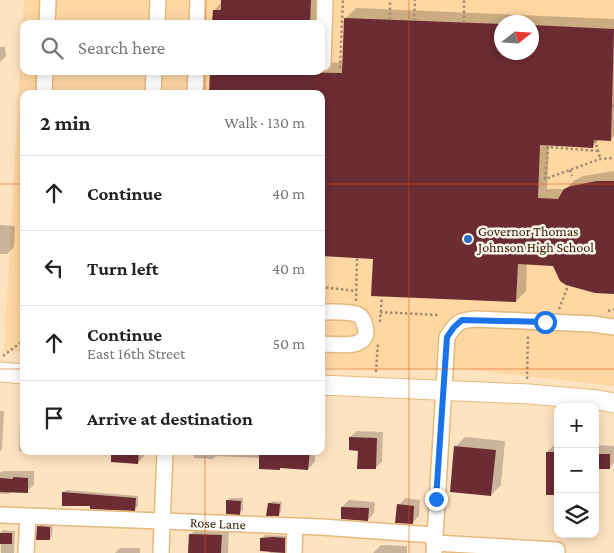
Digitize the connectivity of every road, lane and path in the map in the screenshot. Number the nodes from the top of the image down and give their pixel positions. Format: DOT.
graph roads {
  1 [pos="48,0"];
  2 [pos="158,0"];
  3 [pos="198,0"];
  4 [pos="325,0"];
  5 [pos="343,0"];
  6 [pos="390,0"];
  7 [pos="415,0"];
  8 [pos="464,0"];
  9 [pos="47,20"];
  10 [pos="157,20"];
  11 [pos="197,20"];
  12 [pos="324,20"];
  13 [pos="390,20"];
  14 [pos="414,20"];
  15 [pos="464,22"];
  16 [pos="340,68"];
  17 [pos="45,75"];
  18 [pos="154,75"];
  19 [pos="196,75"];
  20 [pos="44,90"];
  21 [pos="153,90"];
  22 [pos="195,90"];
  23 [pos="595,140"];
  24 [pos="598,151"];
  25 [pos="614,158"];
  26 [pos="600,159"];
  27 [pos="570,170"];
  28 [pos="572,176"];
  29 [pos="357,258"];
  30 [pos="568,286"];
  31 [pos="325,287"];
  32 [pos="356,291"];
  33 [pos="356,305"];
  34 [pos="558,311"];
  35 [pos="325,312"];
  36 [pos="374,312"];
  37 [pos="438,316"];
  38 [pos="614,327"];
  39 [pos="528,330"];
  40 [pos="20,344"];
  41 [pos="325,344"];
  42 [pos="1,364"];
  43 [pos="20,372"];
  44 [pos="527,384"];
  45 [pos="325,385"];
  46 [pos="443,390"];
  47 [pos="614,403"];
  48 [pos="165,455"];
  49 [pos="0,515"];
  50 [pos="28,516"];
  51 [pos="163,521"];
  52 [pos="295,526"];
  53 [pos="434,544"];
  54 [pos="26,553"];
  55 [pos="161,553"];
  56 [pos="294,553"];
  57 [pos="557,553"];
  1 -- 9 [label="street"];
  2 -- 10 [label="street"];
  3 -- 11 [label="street"];
  4 -- 12 [label="street"];
  5 -- 16 [label="path"];
  6 -- 13 [label="path"];
  7 -- 14 [label="path"];
  8 -- 15 [label="path"];
  17 -- 20 [label="street"];
  18 -- 21 [label="street"];
  19 -- 22 [label="street"];
  23 -- 24 [label="path"];
  24 -- 26 [label="path"];
  24 -- 27 [label="path"];
  25 -- 26 [label="path"];
  26 -- 27 [label="path"];
  27 -- 28 [label="path"];
  29 -- 32 [label="path"];
  30 -- 34 [label="path"];
  31 -- 32 [label="path"];
  32 -- 33 [label="path"];
  35 -- 41 [label="street"];
  36 -- 37 [label="path"];
  38 -- 46 [label="street"];
  39 -- 44 [label="path"];
  40 -- 42 [label="path"];
  42 -- 43 [label="main road"];
  45 -- 46 [label="main road"];
  46 -- 47 [label="main road"];
  46 -- 53 [label="street"];
  48 -- 51 [label="street"];
  49 -- 50 [label="street, Rose Lane"];
  50 -- 51 [label="street, Rose Lane"];
  50 -- 54 [label="street"];
  51 -- 52 [label="street, Rose Lane"];
  51 -- 55 [label="street"];
  52 -- 53 [label="street, Rose Lane"];
  52 -- 56 [label="street"];
  53 -- 57 [label="street, Rose Lane"];
}
